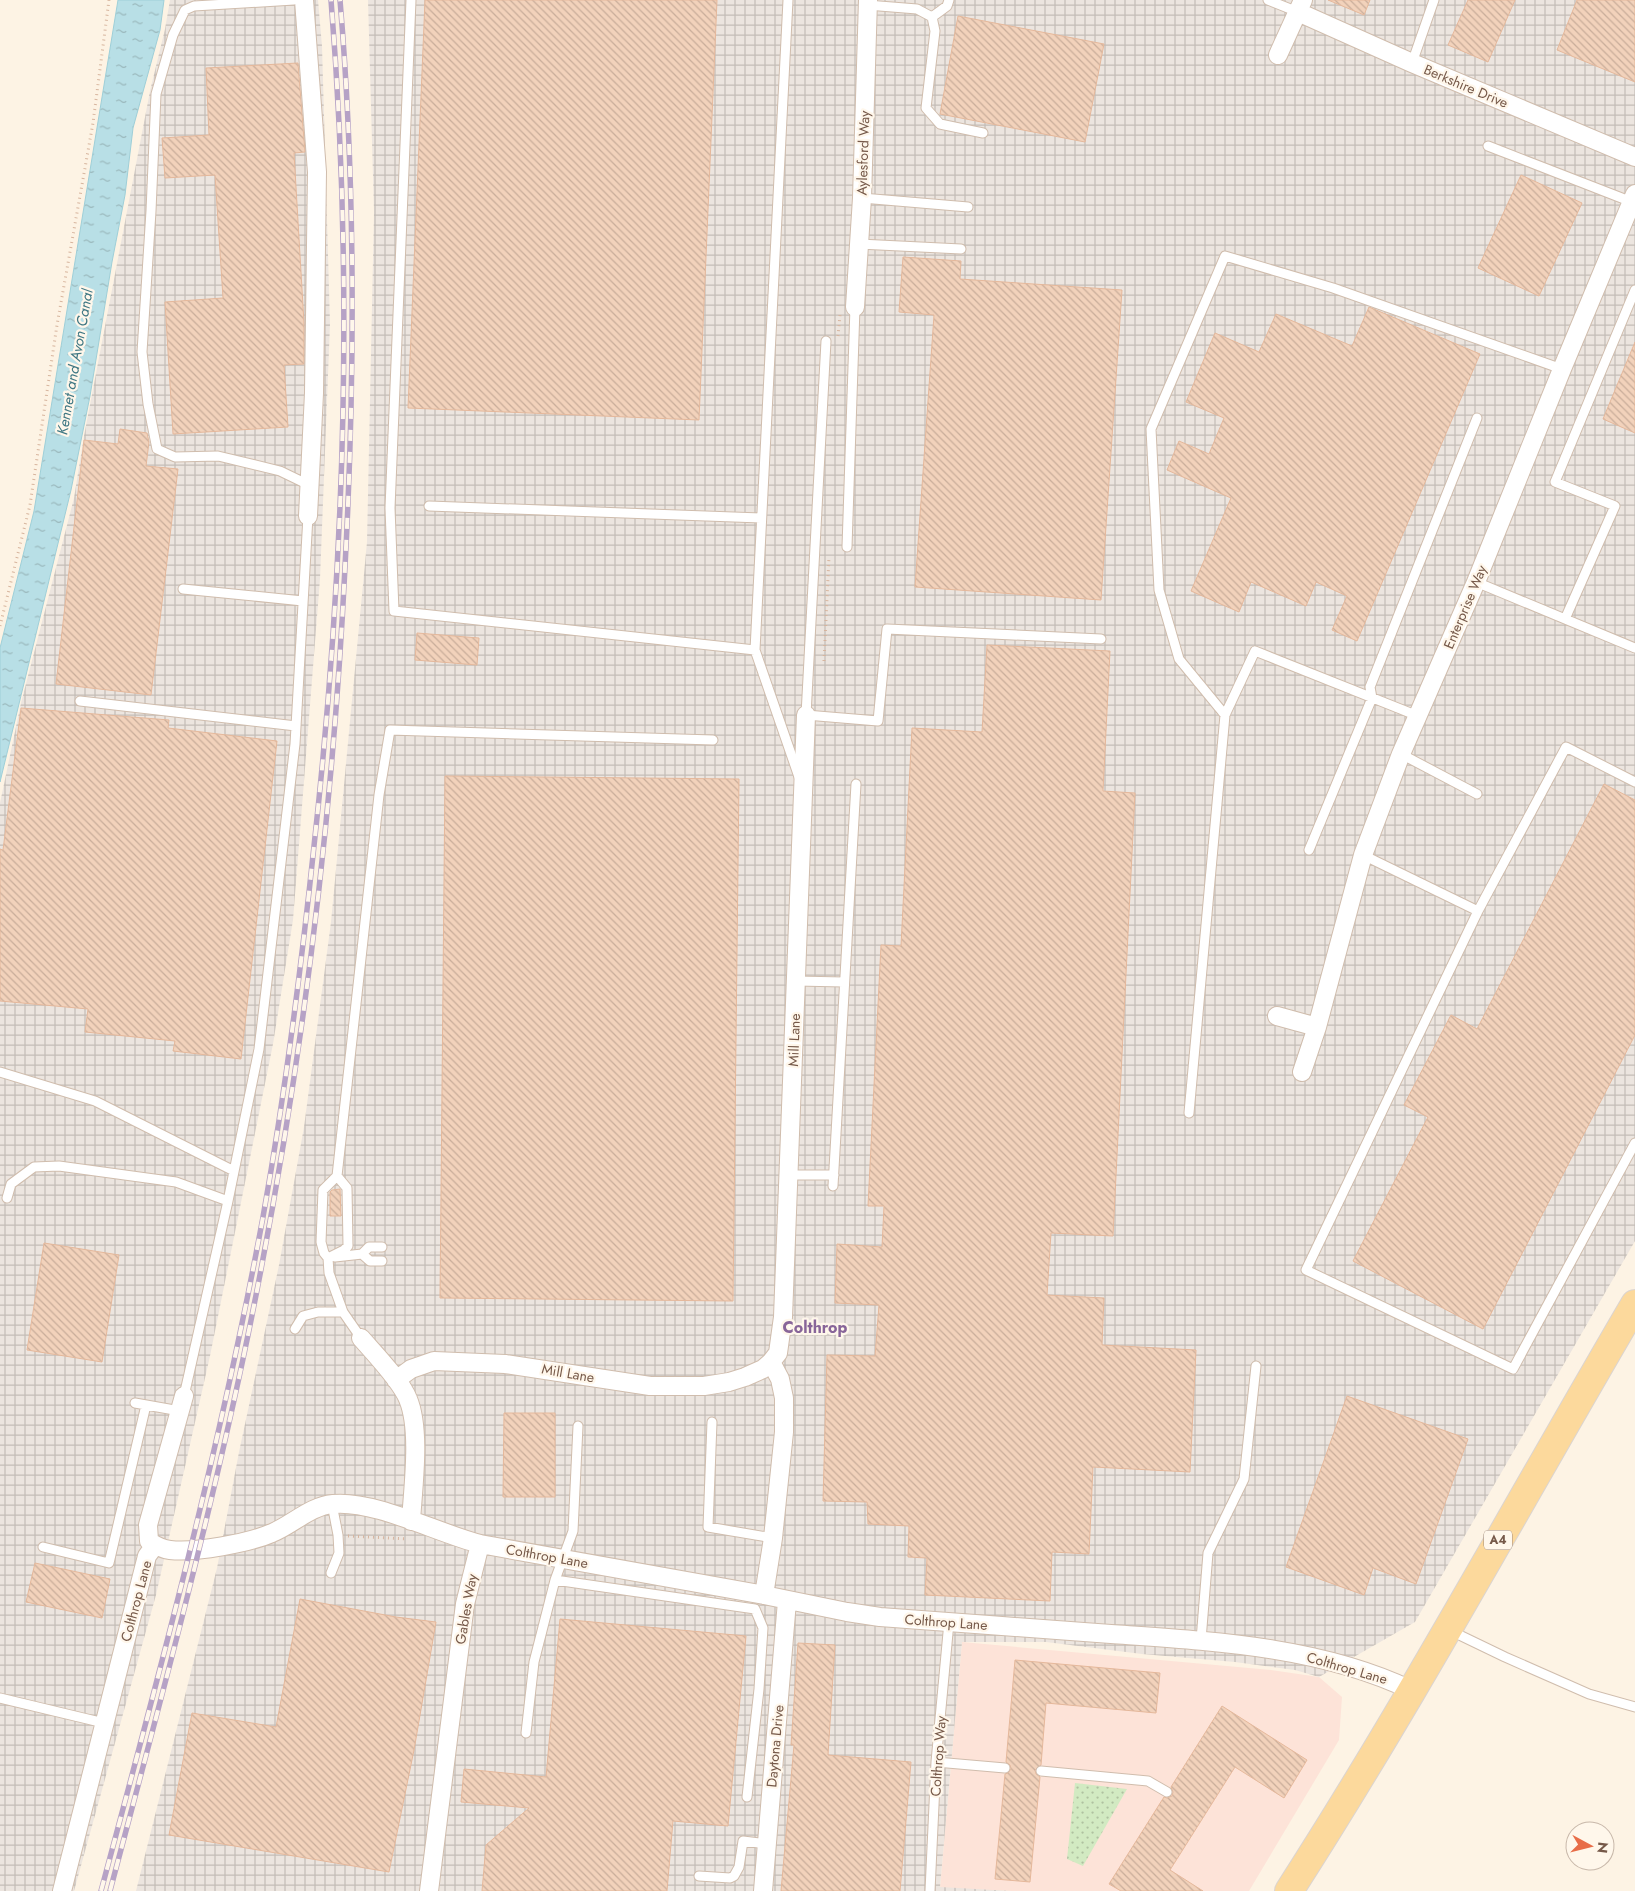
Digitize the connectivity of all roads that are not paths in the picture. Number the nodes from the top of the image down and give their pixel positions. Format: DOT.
graph roads {
  1 [pos="182,0"];
  2 [pos="294,0"];
  3 [pos="304,0"];
  4 [pos="412,0"];
  5 [pos="788,0"];
  6 [pos="949,0"];
  7 [pos="1268,0"];
  8 [pos="1434,0"];
  9 [pos="868,2"];
  10 [pos="1300,6"];
  11 [pos="185,10"];
  12 [pos="932,17"];
  13 [pos="1278,55"];
  14 [pos="1412,63"];
  15 [pos="983,133"];
  16 [pos="1488,146"];
  17 [pos="1635,156"];
  18 [pos="862,198"];
  19 [pos="1633,198"];
  20 [pos="968,207"];
  21 [pos="859,244"];
  22 [pos="961,249"];
  23 [pos="1635,290"];
  24 [pos="855,307"];
  25 [pos="826,341"];
  26 [pos="1562,369"];
  27 [pos="1476,418"];
  28 [pos="309,485"];
  29 [pos="429,506"];
  30 [pos="308,516"];
  31 [pos="761,518"];
  32 [pos="847,547"];
  33 [pos="1476,582"];
  34 [pos="183,589"];
  35 [pos="303,601"];
  36 [pos="1565,619"];
  37 [pos="1101,638"];
  38 [pos="1635,648"];
  39 [pos="755,650"];
  40 [pos="1372,698"];
  41 [pos="80,701"];
  42 [pos="806,715"];
  43 [pos="1225,715"];
  44 [pos="1418,716"];
  45 [pos="296,726"];
  46 [pos="714,740"];
  47 [pos="1401,754"];
  48 [pos="1635,782"];
  49 [pos="856,784"];
  50 [pos="804,792"];
  51 [pos="1477,794"];
  52 [pos="1309,850"];
  53 [pos="1363,855"];
  54 [pos="1478,911"];
  55 [pos="796,981"];
  56 [pos="844,982"];
  57 [pos="1277,1016"];
  58 [pos="1317,1027"];
  59 [pos="0,1072"];
  60 [pos="1302,1072"];
  61 [pos="1189,1113"];
  62 [pos="1635,1143"];
  63 [pos="234,1171"];
  64 [pos="834,1175"];
  65 [pos="337,1176"];
  66 [pos="788,1176"];
  67 [pos="833,1186"];
  68 [pos="7,1198"];
  69 [pos="228,1201"];
  70 [pos="382,1247"];
  71 [pos="362,1254"];
  72 [pos="328,1258"];
  73 [pos="382,1261"];
  74 [pos="1635,1304"];
  75 [pos="343,1312"];
  76 [pos="295,1329"];
  77 [pos="362,1338"];
  78 [pos="771,1362"];
  79 [pos="1256,1366"];
  80 [pos="396,1380"];
  81 [pos="135,1402"];
  82 [pos="182,1404"];
  83 [pos="146,1405"];
  84 [pos="712,1422"];
  85 [pos="578,1426"];
  86 [pos="332,1504"];
  87 [pos="411,1521"];
  88 [pos="773,1538"];
  89 [pos="480,1544"];
  90 [pos="155,1545"];
  91 [pos="43,1547"];
  92 [pos="563,1559"];
  93 [pos="331,1574"];
  94 [pos="555,1580"];
  95 [pos="764,1595"];
  96 [pos="787,1601"];
  97 [pos="950,1622"];
  98 [pos="1447,1628"];
  99 [pos="1201,1640"];
  100 [pos="1411,1690"];
  101 [pos="0,1698"];
  102 [pos="1635,1707"];
  103 [pos="104,1723"];
  104 [pos="526,1733"];
  105 [pos="936,1762"];
  106 [pos="1005,1768"];
  107 [pos="1041,1771"];
  108 [pos="1167,1792"];
  109 [pos="747,1797"];
  110 [pos="767,1844"];
  111 [pos="699,1876"];
  112 [pos="62,1891"];
  113 [pos="429,1891"];
  114 [pos="763,1891"];
  115 [pos="930,1891"];
  116 [pos="1289,1891"];
  1 -- 11 [label="lane"];
  2 -- 11 [label="lane"];
  3 -- 28 [label="street"];
  4 -- 39 [label="lane"];
  5 -- 31 [label="lane"];
  6 -- 12 [label="lane"];
  7 -- 10 [label="lane"];
  8 -- 14 [label="lane"];
  9 -- 12 [label="lane"];
  9 -- 18 [label="street, Aylesford Way"];
  10 -- 13 [label="street"];
  10 -- 14 [label="street, Berkshire Drive"];
  11 -- 28 [label="lane"];
  12 -- 15 [label="lane"];
  14 -- 17 [label="street, Berkshire Drive"];
  16 -- 19 [label="lane"];
  18 -- 20 [label="lane"];
  18 -- 21 [label="street, Aylesford Way"];
  19 -- 26 [label="street, Enterprise Way"];
  21 -- 22 [label="lane"];
  21 -- 24 [label="street, Aylesford Way"];
  23 -- 36 [label="lane"];
  24 -- 32 [label="lane"];
  25 -- 42 [label="lane"];
  26 -- 33 [label="street, Enterprise Way"];
  26 -- 43 [label="lane"];
  27 -- 40 [label="lane"];
  28 -- 30 [label="street"];
  29 -- 31 [label="lane"];
  30 -- 35 [label="lane"];
  31 -- 39 [label="lane"];
  33 -- 36 [label="lane"];
  33 -- 44 [label="street, Enterprise Way"];
  34 -- 35 [label="lane"];
  35 -- 45 [label="lane"];
  36 -- 38 [label="lane"];
  37 -- 42 [label="lane"];
  39 -- 50 [label="lane"];
  40 -- 43 [label="lane"];
  40 -- 44 [label="lane"];
  40 -- 52 [label="lane"];
  41 -- 45 [label="lane"];
  42 -- 50 [label="street, Mill Lane"];
  43 -- 61 [label="lane"];
  44 -- 47 [label="street, Enterprise Way"];
  45 -- 63 [label="lane"];
  46 -- 65 [label="lane"];
  47 -- 51 [label="lane"];
  47 -- 53 [label="street, Enterprise Way"];
  48 -- 54 [label="lane"];
  49 -- 56 [label="lane"];
  50 -- 55 [label="street, Mill Lane"];
  53 -- 54 [label="lane"];
  53 -- 58 [label="street, Enterprise Way"];
  54 -- 62 [label="lane"];
  55 -- 56 [label="lane"];
  55 -- 66 [label="street, Mill Lane"];
  56 -- 64 [label="lane"];
  57 -- 58 [label="street"];
  58 -- 60 [label="street, Enterprise Way"];
  59 -- 63 [label="lane"];
  63 -- 69 [label="lane"];
  64 -- 66 [label="lane"];
  64 -- 67 [label="lane"];
  65 -- 72 [label="lane"];
  65 -- 72 [label="lane"];
  66 -- 78 [label="street, Mill Lane"];
  68 -- 69 [label="lane"];
  69 -- 82 [label="lane"];
  70 -- 71 [label="lane"];
  71 -- 72 [label="lane"];
  71 -- 73 [label="lane"];
  72 -- 75 [label="lane"];
  74 -- 98 [label="main road, A4"];
  75 -- 76 [label="lane"];
  75 -- 77 [label="lane"];
  77 -- 80 [label="street"];
  78 -- 80 [label="street, Mill Lane"];
  78 -- 88 [label="street"];
  79 -- 99 [label="lane"];
  80 -- 87 [label="street"];
  81 -- 83 [label="lane"];
  82 -- 83 [label="lane"];
  82 -- 90 [label="street"];
  83 -- 91 [label="lane"];
  84 -- 88 [label="lane"];
  85 -- 92 [label="lane"];
  86 -- 87 [label="street, Colthrop Lane"];
  86 -- 90 [label="street, Colthrop Lane"];
  86 -- 93 [label="lane"];
  87 -- 89 [label="street"];
  88 -- 95 [label="street"];
  89 -- 92 [label="street, Colthrop Lane"];
  89 -- 113 [label="street, Gables Way"];
  90 -- 103 [label="street, Colthrop Lane"];
  92 -- 94 [label="lane"];
  92 -- 95 [label="street, Colthrop Lane"];
  94 -- 104 [label="lane"];
  94 -- 109 [label="lane"];
  95 -- 96 [label="street, Colthrop Lane"];
  96 -- 97 [label="street, Colthrop Lane"];
  96 -- 110 [label="street, Daytona Drive"];
  97 -- 99 [label="street, Colthrop Lane"];
  97 -- 105 [label="lane, Colthrop Way"];
  98 -- 100 [label="main road, A4"];
  98 -- 102 [label="lane"];
  99 -- 100 [label="street, Colthrop Lane"];
  100 -- 116 [label="main road, A4"];
  101 -- 103 [label="lane"];
  103 -- 112 [label="street, Colthrop Lane"];
  105 -- 106 [label="lane"];
  105 -- 115 [label="lane, Colthrop Way"];
  107 -- 108 [label="lane"];
  110 -- 111 [label="lane"];
  110 -- 114 [label="street, Daytona Drive"];
}
